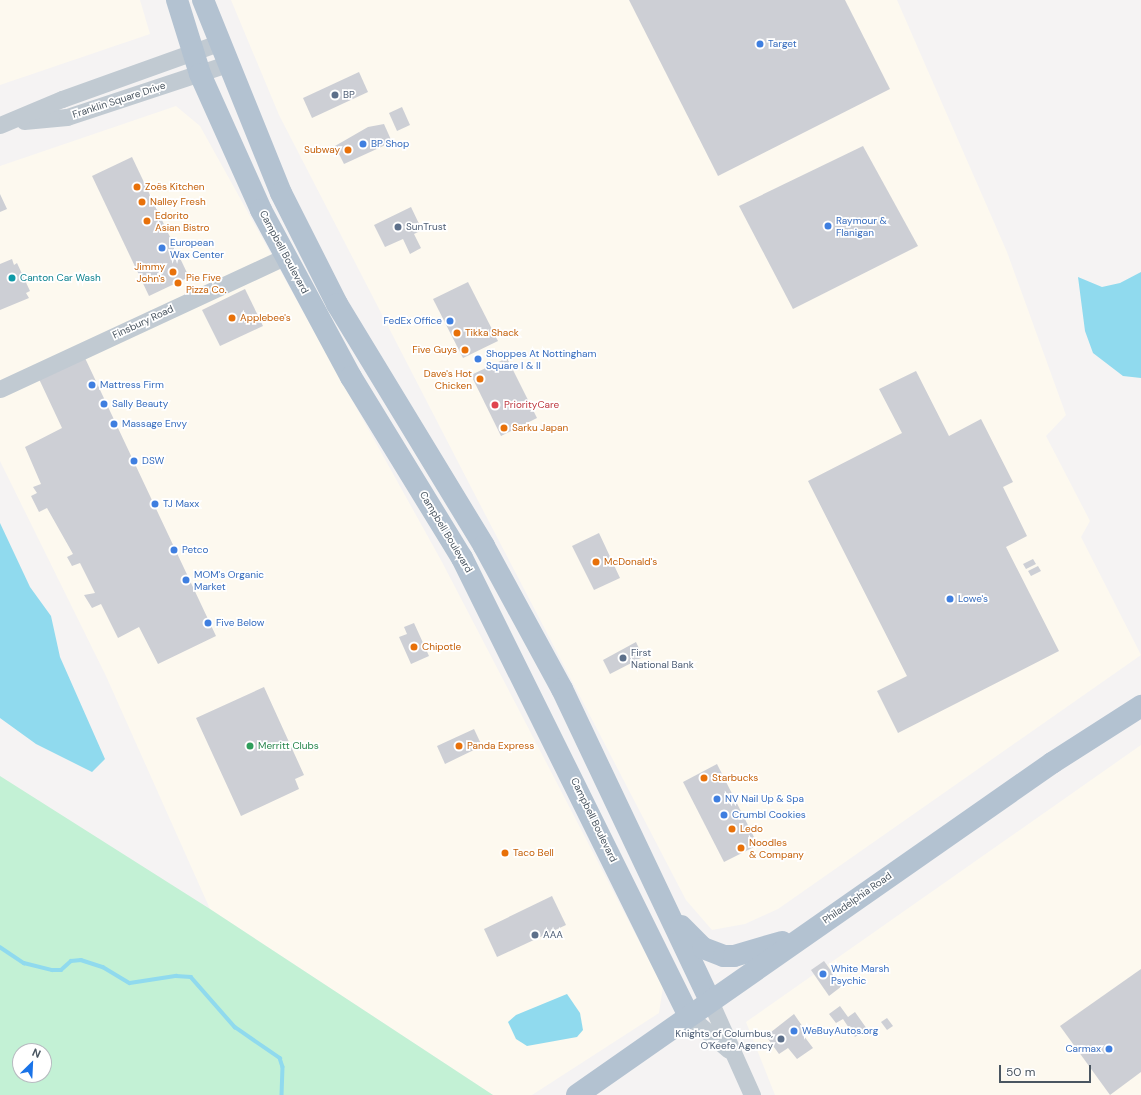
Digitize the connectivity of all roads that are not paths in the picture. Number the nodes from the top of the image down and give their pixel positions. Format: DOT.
graph roads {
  1 [pos="177,0"];
  2 [pos="203,0"];
  3 [pos="218,43"];
  4 [pos="194,53"];
  5 [pos="227,64"];
  6 [pos="200,74"];
  7 [pos="4,124"];
  8 [pos="286,256"];
  9 [pos="0,389"];
  10 [pos="1141,706"];
  11 [pos="663,903"];
  12 [pos="804,935"];
  13 [pos="710,1001"];
  14 [pos="689,1016"];
  15 [pos="732,1052"];
  16 [pos="577,1095"];
  17 [pos="752,1095"];
  1 -- 4 [label="main road, Campbell Boulevard"];
  2 -- 3 [label="main road, Campbell Boulevard"];
  3 -- 4 [label="street, Franklin Square Drive"];
  3 -- 5 [label="main road, Campbell Boulevard"];
  4 -- 6 [label="main road, Campbell Boulevard"];
  4 -- 7 [label="street, Franklin Square Drive"];
  5 -- 6 [label="street, Franklin Square Drive"];
  5 -- 11 [label="main road, Campbell Boulevard"];
  6 -- 7 [label="street, Franklin Square Drive"];
  6 -- 8 [label="main road, Campbell Boulevard"];
  8 -- 9 [label="street, Finsbury Road"];
  8 -- 14 [label="main road, Campbell Boulevard"];
  10 -- 12 [label="main road, Philadelphia Road"];
  11 -- 12 [label="main road"];
  11 -- 13 [label="main road, Campbell Boulevard"];
  12 -- 13 [label="main road, Philadelphia Road"];
  13 -- 14 [label="main road, Philadelphia Road"];
  13 -- 15 [label="street, Campbell Boulevard"];
  14 -- 15 [label="street, Campbell Boulevard"];
  14 -- 16 [label="main road, Philadelphia Road"];
  15 -- 17 [label="street, Campbell Boulevard"];
}
